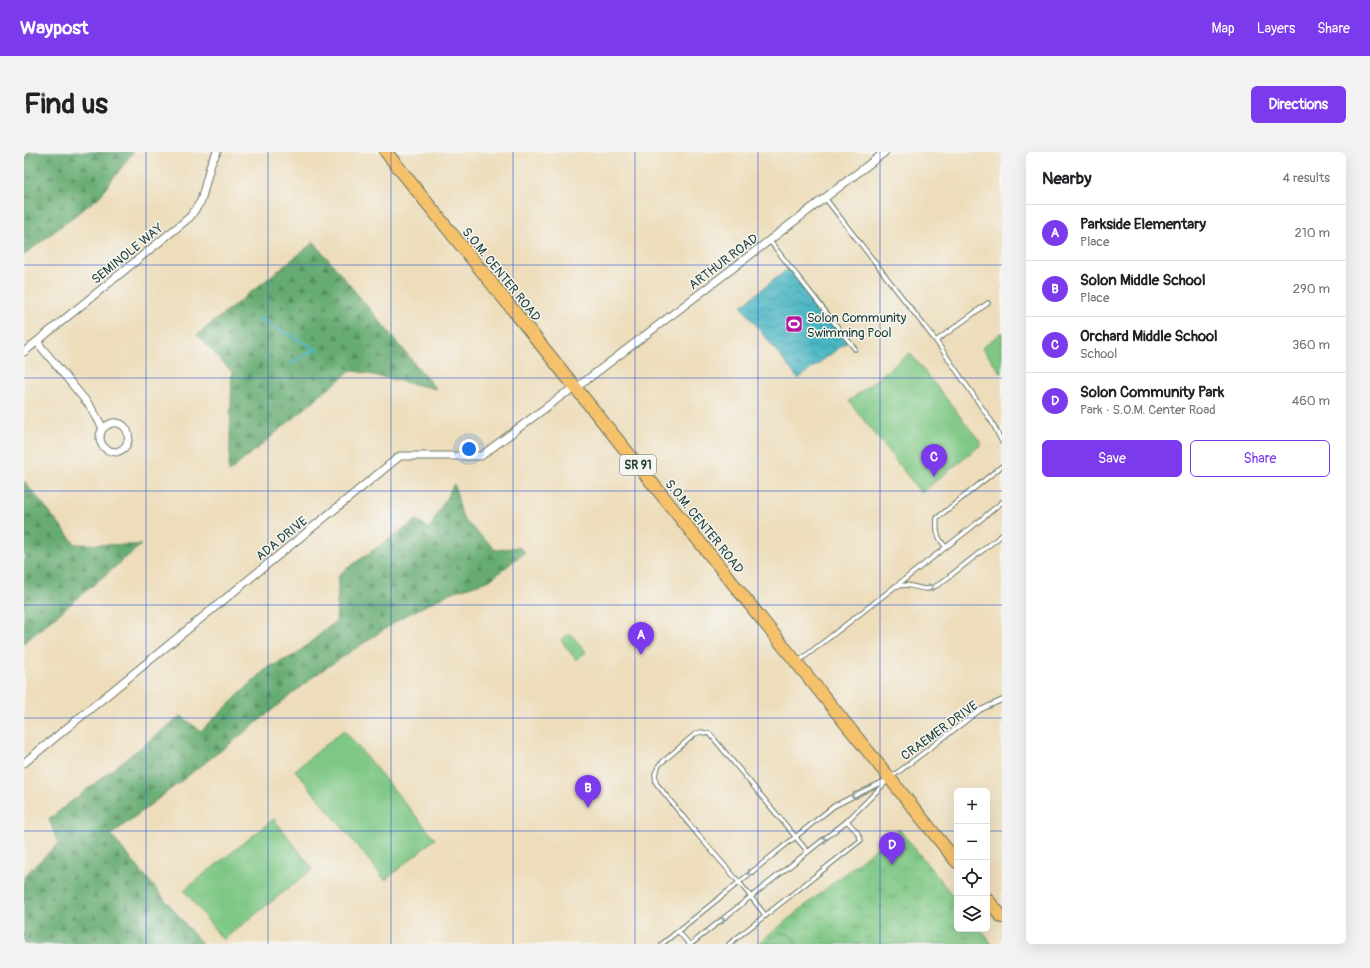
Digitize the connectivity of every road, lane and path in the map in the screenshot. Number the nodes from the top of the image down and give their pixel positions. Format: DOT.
graph roads {
  1 [pos="217,152"];
  2 [pos="386,152"];
  3 [pos="885,152"];
  4 [pos="825,198"];
  5 [pos="769,240"];
  6 [pos="988,303"];
  7 [pos="936,341"];
  8 [pos="37,342"];
  9 [pos="855,348"];
  10 [pos="24,352"];
  11 [pos="576,388"];
  12 [pos="104,428"];
  13 [pos="1002,442"];
  14 [pos="1002,466"];
  15 [pos="1002,502"];
  16 [pos="1002,535"];
  17 [pos="946,547"];
  18 [pos="893,587"];
  19 [pos="796,663"];
  20 [pos="1002,700"];
  21 [pos="24,763"];
  22 [pos="889,778"];
  23 [pos="847,821"];
  24 [pos="795,837"];
  25 [pos="808,852"];
  26 [pos="955,860"];
  27 [pos="739,882"];
  28 [pos="751,897"];
  29 [pos="990,903"];
  30 [pos="766,916"];
  31 [pos="1002,917"];
  32 [pos="678,931"];
  33 [pos="662,944"];
  34 [pos="690,944"];
  35 [pos="730,944"];
  1 -- 8 [label="street, SEMINOLE WAY"];
  2 -- 11 [label="main road, S.O.M. CENTER ROAD / SR 91"];
  3 -- 4 [label="street, ARTHUR ROAD"];
  4 -- 5 [label="street, ARTHUR ROAD"];
  4 -- 7 [label="lane"];
  5 -- 9 [label="lane"];
  5 -- 11 [label="street, ARTHUR ROAD"];
  6 -- 7 [label="lane"];
  7 -- 13 [label="lane"];
  8 -- 10 [label="street, SEMINOLE WAY"];
  8 -- 12 [label="street"];
  11 -- 19 [label="main road, S.O.M. CENTER ROAD / SR 91"];
  11 -- 21 [label="street, ADA DRIVE"];
  12 -- 12 [label="street"];
  14 -- 17 [label="lane"];
  15 -- 17 [label="lane"];
  18 -- 16 [label="lane, one-way"];
  17 -- 18 [label="lane"];
  18 -- 19 [label="lane"];
  19 -- 22 [label="main road, S.O.M. CENTER ROAD / SR 91"];
  20 -- 22 [label="lane, CRAEMER DRIVE"];
  22 -- 23 [label="lane"];
  22 -- 24 [label="lane, one-way"];
  22 -- 26 [label="main road, S.O.M. CENTER ROAD / SR 91"];
  25 -- 23 [label="lane, one-way"];
  23 -- 30 [label="lane"];
  24 -- 25 [label="lane"];
  24 -- 27 [label="lane, one-way"];
  24 -- 27 [label="lane"];
  25 -- 28 [label="lane"];
  27 -- 28 [label="lane"];
  27 -- 32 [label="lane"];
  28 -- 30 [label="lane"];
  34 -- 28 [label="lane, one-way"];
  29 -- 31 [label="main road"];
  30 -- 35 [label="lane"];
  32 -- 33 [label="lane"];
  32 -- 34 [label="lane"];
}
